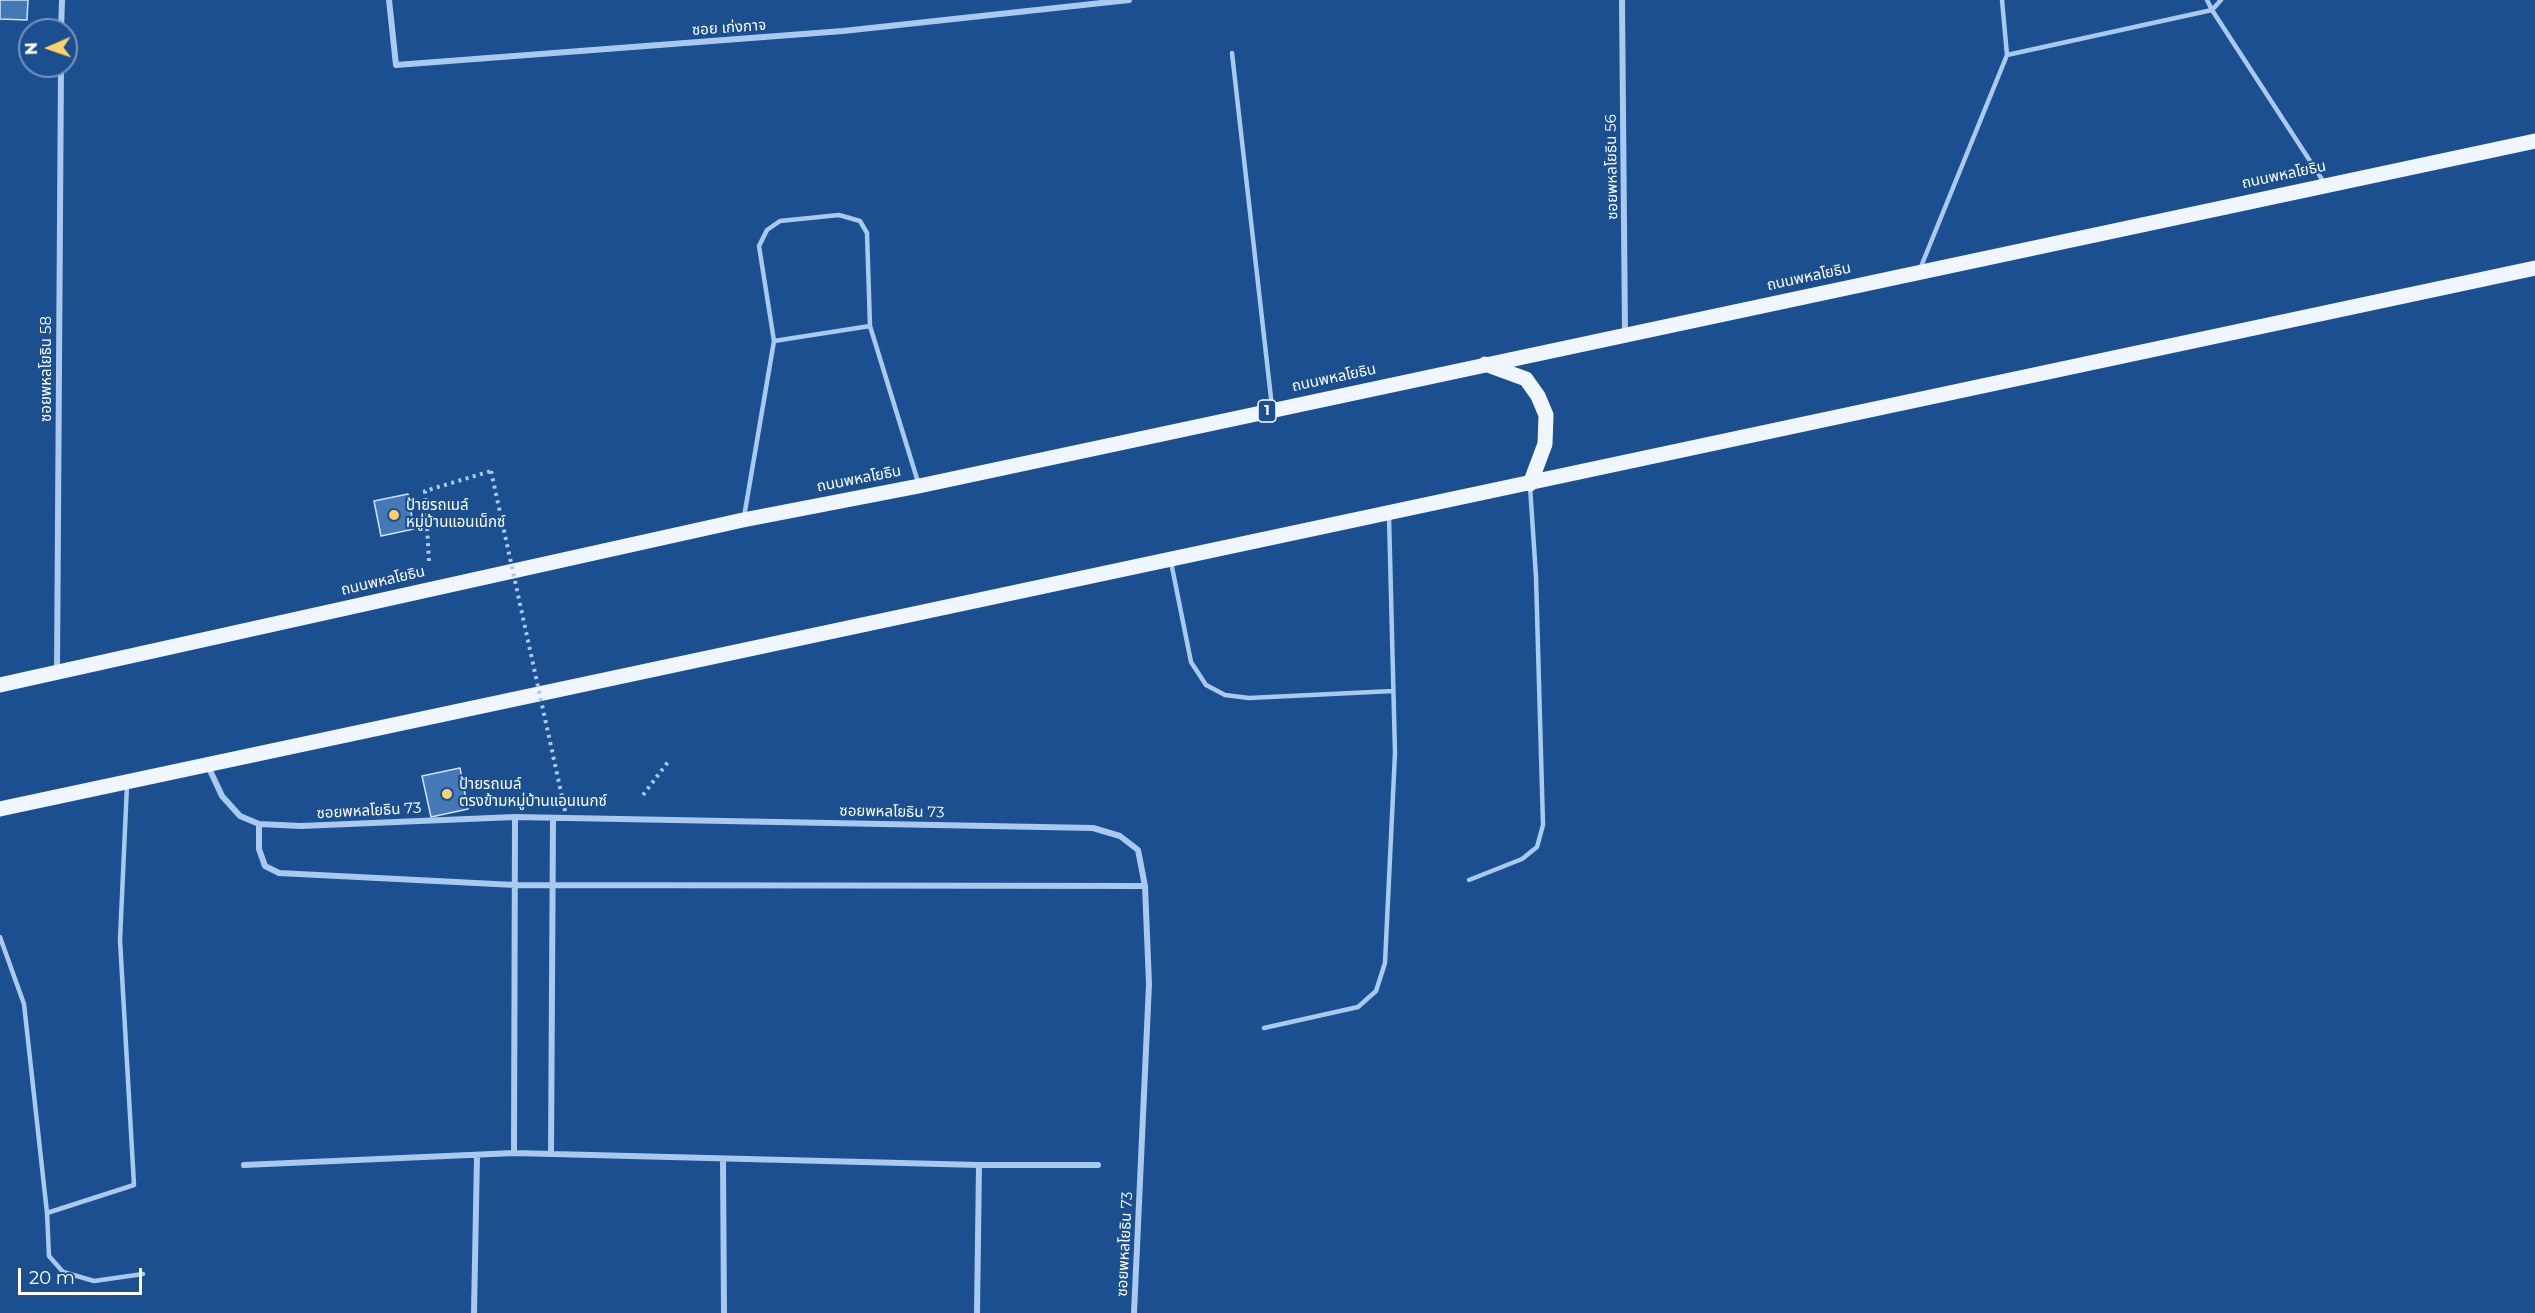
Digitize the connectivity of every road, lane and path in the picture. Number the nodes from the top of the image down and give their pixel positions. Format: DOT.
graph roads {
  1 [pos="62,0"];
  2 [pos="389,0"];
  3 [pos="1129,0"];
  4 [pos="1622,0"];
  5 [pos="2002,0"];
  6 [pos="2208,0"];
  7 [pos="2221,0"];
  8 [pos="2212,10"];
  9 [pos="62,18"];
  10 [pos="1232,53"];
  11 [pos="2007,55"];
  12 [pos="61,78"];
  13 [pos="2535,141"];
  14 [pos="2326,185"];
  15 [pos="2535,268"];
  16 [pos="1919,272"];
  17 [pos="870,326"];
  18 [pos="1625,334"];
  19 [pos="774,341"];
  20 [pos="1485,364"];
  21 [pos="1272,410"];
  22 [pos="1530,484"];
  23 [pos="919,486"];
  24 [pos="1389,513"];
  25 [pos="744,520"];
  26 [pos="1170,559"];
  27 [pos="431,589"];
  28 [pos="57,673"];
  29 [pos="0,685"];
  30 [pos="1393,691"];
  31 [pos="206,763"];
  32 [pos="127,783"];
  33 [pos="0,809"];
  34 [pos="566,815"];
  35 [pos="515,817"];
  36 [pos="553,818"];
  37 [pos="259,824"];
  38 [pos="1469,880"];
  39 [pos="552,884"];
  40 [pos="515,885"];
  41 [pos="1145,886"];
  42 [pos="0,937"];
  43 [pos="1264,1028"];
  44 [pos="514,1153"];
  45 [pos="551,1154"];
  46 [pos="477,1156"];
  47 [pos="723,1159"];
  48 [pos="244,1165"];
  49 [pos="980,1165"];
  50 [pos="1098,1165"];
  51 [pos="47,1213"];
  52 [pos="143,1274"];
  53 [pos="474,1313"];
  54 [pos="724,1313"];
  55 [pos="977,1313"];
  56 [pos="1134,1313"];
  1 -- 9 [label="street"];
  2 -- 3 [label="street, ซอย เก่งกาจ"];
  4 -- 18 [label="street, ซอยพหลโยธิน 56"];
  5 -- 11 [label="lane"];
  6 -- 8 [label="lane"];
  7 -- 8 [label="lane"];
  8 -- 11 [label="lane"];
  8 -- 14 [label="lane"];
  10 -- 21 [label="lane"];
  11 -- 16 [label="lane"];
  12 -- 28 [label="street, ซอยพหลโยธิน 58"];
  13 -- 14 [label="main road, ถนนพหลโยธิน / 1"];
  14 -- 16 [label="main road, ถนนพหลโยธิน / 1"];
  15 -- 22 [label="main road"];
  16 -- 18 [label="main road, ถนนพหลโยธิน / 1"];
  17 -- 19 [label="lane"];
  17 -- 19 [label="lane"];
  17 -- 23 [label="lane"];
  18 -- 20 [label="main road, ถนนพหลโยธิน / 1"];
  19 -- 25 [label="lane"];
  20 -- 21 [label="main road, ถนนพหลโยธิน / 1"];
  20 -- 22 [label="main road"];
  21 -- 23 [label="main road, ถนนพหลโยธิน / 1"];
  22 -- 24 [label="main road"];
  22 -- 38 [label="lane"];
  23 -- 25 [label="main road, ถนนพหลโยธิน / 1"];
  24 -- 26 [label="main road"];
  24 -- 30 [label="lane"];
  25 -- 27 [label="main road, ถนนพหลโยธิน / 1"];
  26 -- 30 [label="lane"];
  26 -- 31 [label="main road"];
  27 -- 28 [label="main road, ถนนพหลโยธิน / 1"];
  27 -- 34 [label="path, bridge"];
  28 -- 29 [label="main road, ถนนพหลโยธิน / 1"];
  30 -- 43 [label="lane"];
  31 -- 32 [label="main road"];
  31 -- 37 [label="street, ซอยพหลโยธิน 73"];
  32 -- 33 [label="main road"];
  32 -- 51 [label="lane"];
  35 -- 36 [label="street, ซอยพหลโยธิน 73"];
  35 -- 37 [label="street, ซอยพหลโยธิน 73"];
  35 -- 40 [label="street"];
  36 -- 39 [label="street"];
  36 -- 41 [label="street, ซอยพหลโยธิน 73"];
  37 -- 40 [label="street"];
  39 -- 40 [label="street"];
  39 -- 41 [label="street"];
  39 -- 45 [label="street"];
  40 -- 44 [label="street"];
  41 -- 56 [label="street, ซอยพหลโยธิน 73"];
  42 -- 51 [label="lane"];
  44 -- 45 [label="street"];
  44 -- 46 [label="street"];
  45 -- 47 [label="street"];
  46 -- 48 [label="street"];
  46 -- 53 [label="street"];
  47 -- 49 [label="street"];
  47 -- 54 [label="street"];
  49 -- 50 [label="street"];
  49 -- 55 [label="street"];
  51 -- 52 [label="lane"];
}
